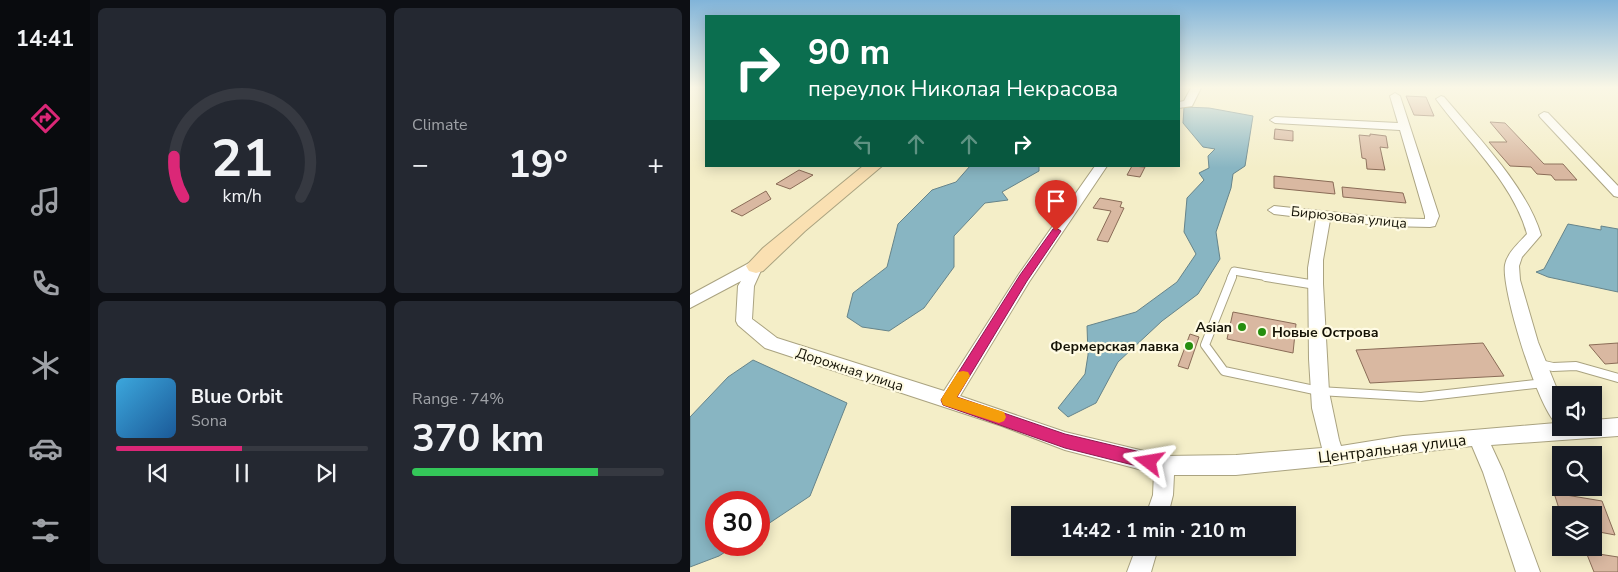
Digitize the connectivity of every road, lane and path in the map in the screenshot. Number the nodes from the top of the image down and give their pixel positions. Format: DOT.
graph roads {
  1 [pos="1401,115"];
  2 [pos="1454,115"];
  3 [pos="1544,115"];
  4 [pos="1275,120"];
  5 [pos="1405,127"];
  6 [pos="873,167"];
  7 [pos="1099,167"];
  8 [pos="1618,193"];
  9 [pos="1274,210"];
  10 [pos="1323,215"];
  11 [pos="756,266"];
  12 [pos="1316,286"];
  13 [pos="690,302"];
  14 [pos="1538,364"];
  15 [pos="1618,378"];
  16 [pos="1544,382"];
  17 [pos="1319,391"];
  18 [pos="948,400"];
  19 [pos="1552,401"];
  20 [pos="1552,426"];
  21 [pos="1602,426"];
  22 [pos="1618,427"];
  23 [pos="1477,437"];
  24 [pos="1335,456"];
  25 [pos="1166,466"];
  26 [pos="1160,506"];
  27 [pos="1144,556"];
  28 [pos="1139,572"];
  29 [pos="1528,572"];
  1 -- 5 [label="street"];
  2 -- 14 [label="street"];
  3 -- 8 [label="street"];
  4 -- 5 [label="street"];
  5 -- 10 [label="street, Бирюзовая улица"];
  6 -- 11 [label="street, Дорожная улица"];
  7 -- 18 [label="street"];
  9 -- 10 [label="street, Бирюзовая улица"];
  10 -- 12 [label="street"];
  11 -- 13 [label="street"];
  11 -- 18 [label="street, Дорожная улица"];
  12 -- 17 [label="street"];
  12 -- 17 [label="lane"];
  14 -- 15 [label="lane"];
  14 -- 16 [label="street"];
  16 -- 17 [label="lane"];
  16 -- 19 [label="street"];
  17 -- 24 [label="street"];
  18 -- 25 [label="street, Дорожная улица"];
  20 -- 23 [label="street, Центральная улица"];
  21 -- 22 [label="street, Центральная улица"];
  23 -- 24 [label="street, Центральная улица"];
  23 -- 29 [label="street"];
  24 -- 25 [label="street, Центральная улица"];
  25 -- 26 [label="street"];
  27 -- 28 [label="street"];
}
